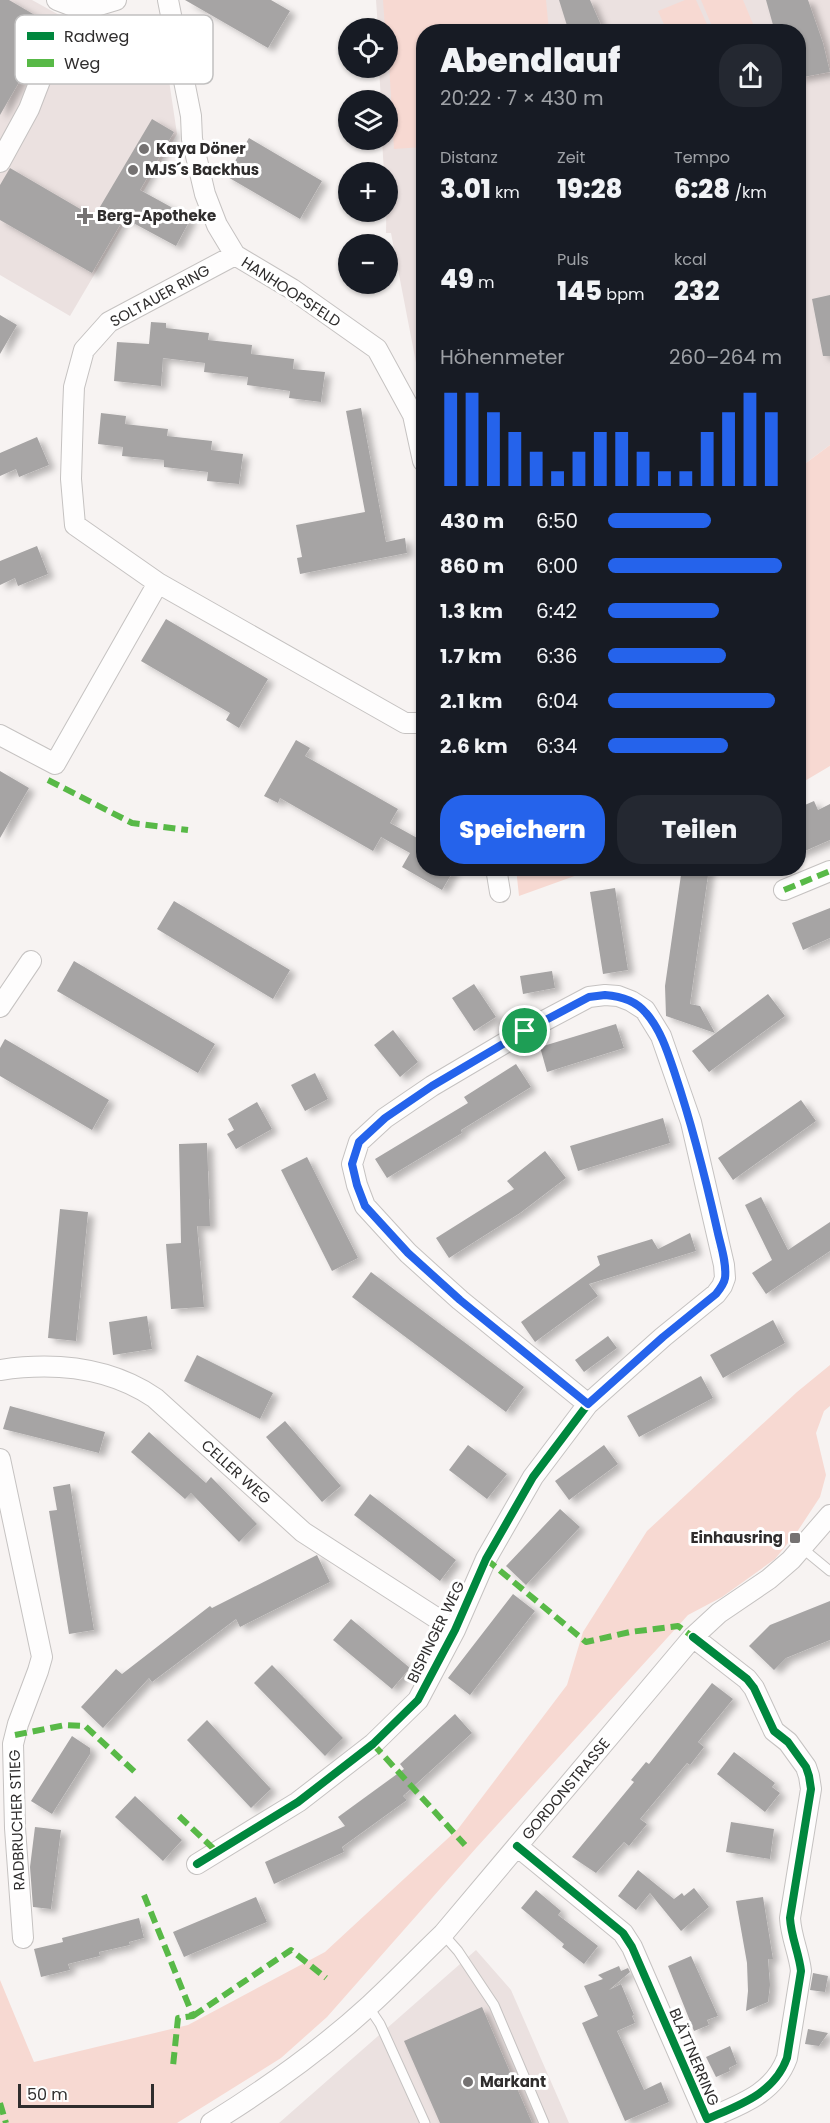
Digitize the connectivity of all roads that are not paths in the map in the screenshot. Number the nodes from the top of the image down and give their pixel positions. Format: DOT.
graph roads {
  1 [pos="57,0"];
  2 [pos="116,0"];
  3 [pos="168,0"];
  4 [pos="82,10"];
  5 [pos="79,15"];
  6 [pos="171,15"];
  7 [pos="39,84"];
  8 [pos="185,84"];
  9 [pos="0,162"];
  10 [pos="235,255"];
  11 [pos="416,429"];
  12 [pos="158,583"];
  13 [pos="416,723"];
  14 [pos="0,735"];
  15 [pos="830,871"];
  16 [pos="497,876"];
  17 [pos="784,890"];
  18 [pos="500,892"];
  19 [pos="31,961"];
  20 [pos="0,1007"];
  21 [pos="0,1370"];
  22 [pos="588,1404"];
  23 [pos="0,1459"];
  24 [pos="830,1515"];
  25 [pos="802,1548"];
  26 [pos="830,1571"];
  27 [pos="455,1630"];
  28 [pos="693,1637"];
  29 [pos="517,1846"];
  30 [pos="197,1864"];
  31 [pos="443,1934"];
  32 [pos="22,1938"];
  33 [pos="368,2006"];
  34 [pos="707,2121"];
  35 [pos="211,2123"];
  36 [pos="424,2123"];
  37 [pos="544,2123"];
  1 -- 4 [label="street"];
  2 -- 4 [label="street"];
  3 -- 6 [label="street, HANHOOPSFELD"];
  4 -- 5 [label="street"];
  7 -- 9 [label="street"];
  8 -- 10 [label="street, HANHOOPSFELD"];
  10 -- 11 [label="street, HANHOOPSFELD"];
  10 -- 12 [label="street, SOLTAUER RING"];
  12 -- 13 [label="street, SOLTAUER RING"];
  12 -- 14 [label="street"];
  15 -- 17 [label="street"];
  16 -- 18 [label="street"];
  19 -- 20 [label="street"];
  21 -- 27 [label="street, CELLER WEG"];
  22 -- 22 [label="street, BISPINGER WEG"];
  22 -- 27 [label="street, BISPINGER WEG"];
  23 -- 32 [label="street, RADBRUCHER STIEG"];
  24 -- 25 [label="street, GORDONSTRASSE"];
  25 -- 26 [label="lane"];
  25 -- 28 [label="street, GORDONSTRASSE"];
  27 -- 30 [label="street, BISPINGER WEG"];
  28 -- 29 [label="street, GORDONSTRASSE"];
  28 -- 34 [label="street, BLÄTTNERRING"];
  29 -- 31 [label="street, GORDONSTRASSE"];
  29 -- 34 [label="street, BLÄTTNERRING"];
  31 -- 33 [label="street, GORDONSTRASSE"];
  31 -- 37 [label="lane"];
  33 -- 35 [label="street, GORDONSTRASSE"];
  33 -- 36 [label="lane"];
}
